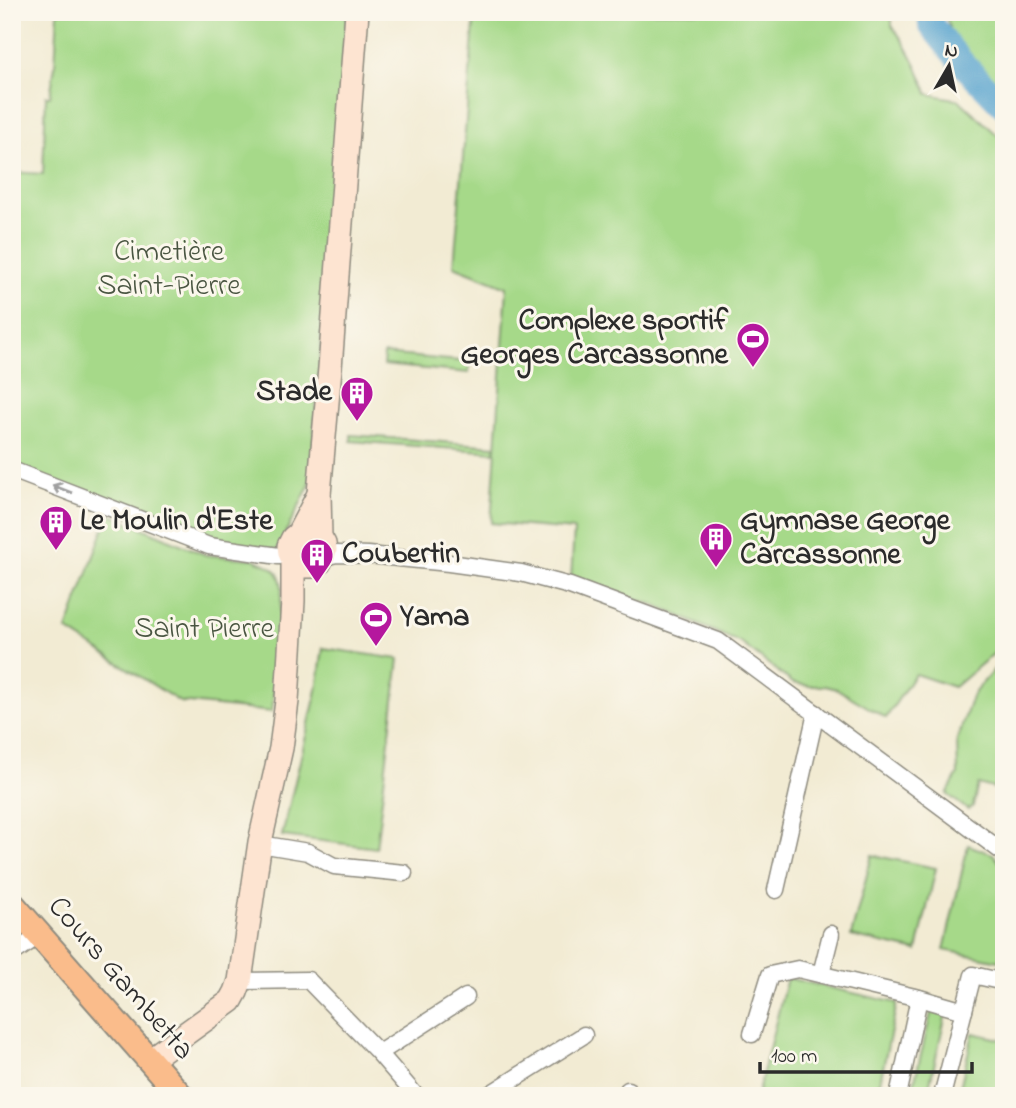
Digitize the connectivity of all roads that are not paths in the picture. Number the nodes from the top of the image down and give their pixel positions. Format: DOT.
graph roads {
  1 [pos="357,12"];
  2 [pos="12,470"];
  3 [pos="312,551"];
  4 [pos="816,713"];
  5 [pos="260,844"];
  6 [pos="1004,853"];
  7 [pos="404,873"];
  8 [pos="776,890"];
  9 [pos="12,904"];
  10 [pos="40,934"];
  11 [pos="831,934"];
  12 [pos="12,954"];
  13 [pos="821,974"];
  14 [pos="240,981"];
  15 [pos="1004,982"];
  16 [pos="466,997"];
  17 [pos="919,998"];
  18 [pos="964,1011"];
  19 [pos="752,1034"];
  20 [pos="584,1035"];
  21 [pos="379,1053"];
  22 [pos="149,1060"];
  23 [pos="181,1096"];
  24 [pos="416,1096"];
  25 [pos="487,1096"];
  26 [pos="898,1096"];
  27 [pos="942,1096"];
  1 -- 3 [label="main road"];
  3 -- 2 [label="street, one-way"];
  3 -- 4 [label="street"];
  3 -- 5 [label="main road"];
  4 -- 6 [label="street"];
  4 -- 8 [label="street"];
  5 -- 7 [label="street"];
  5 -- 14 [label="main road"];
  9 -- 10 [label="main road, Cours Gambetta"];
  10 -- 12 [label="street"];
  10 -- 22 [label="main road, Cours Gambetta"];
  11 -- 13 [label="street"];
  13 -- 17 [label="street"];
  13 -- 19 [label="street"];
  14 -- 21 [label="street"];
  14 -- 22 [label="main road"];
  15 -- 18 [label="street"];
  16 -- 21 [label="street"];
  17 -- 18 [label="street"];
  17 -- 26 [label="street"];
  18 -- 27 [label="street"];
  20 -- 25 [label="street"];
  21 -- 24 [label="street"];
  22 -- 23 [label="main road, Cours Gambetta"];
}
